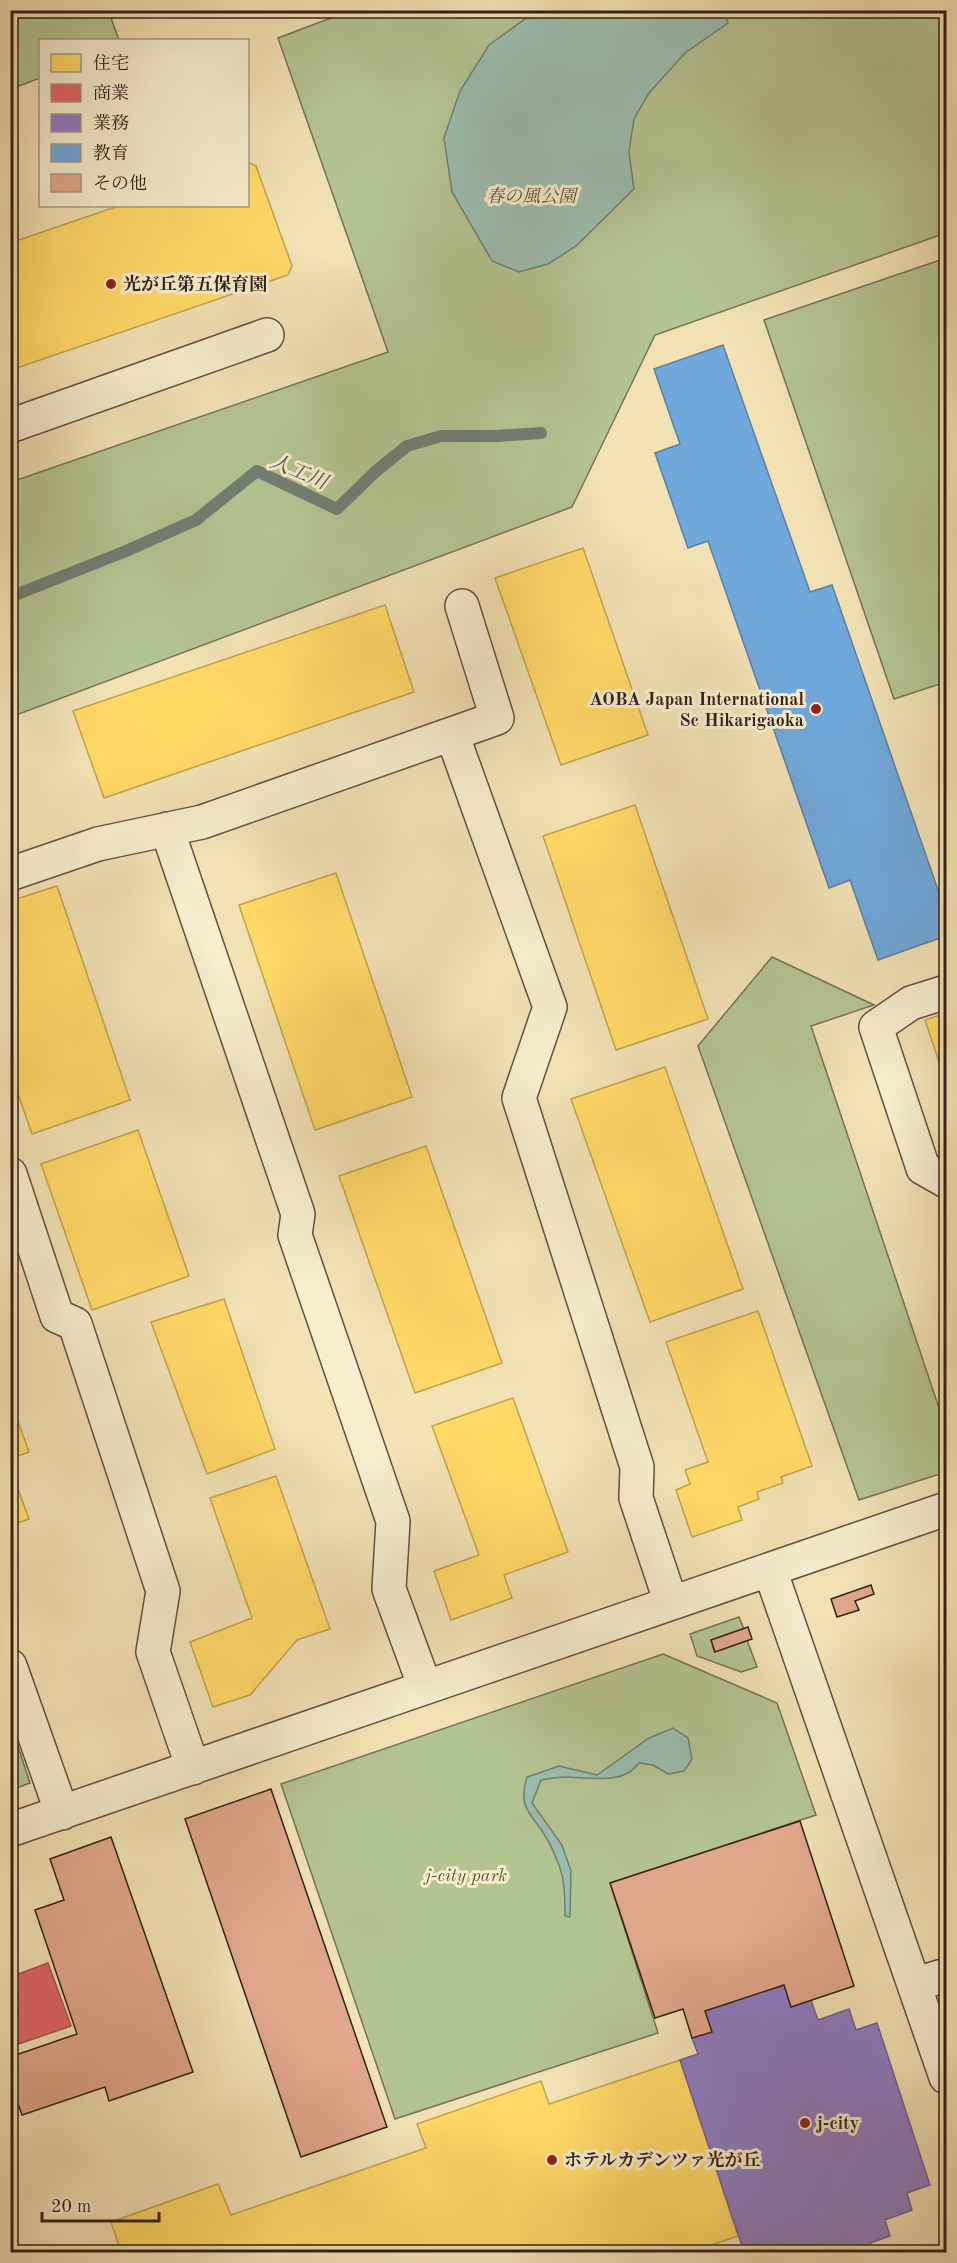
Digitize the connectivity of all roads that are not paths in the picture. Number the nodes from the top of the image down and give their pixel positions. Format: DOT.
graph roads {
  1 [pos="267,335"];
  2 [pos="10,426"];
  3 [pos="462,606"];
  4 [pos="452,734"];
  5 [pos="167,829"];
  6 [pos="10,874"];
  7 [pos="946,992"];
  8 [pos="10,1174"];
  9 [pos="946,1181"];
  10 [pos="946,1509"];
  11 [pos="770,1570"];
  12 [pos="671,1603"];
  13 [pos="10,1666"];
  14 [pos="425,1688"];
  15 [pos="193,1768"];
  16 [pos="62,1813"];
  17 [pos="10,1830"];
  18 [pos="946,1975"];
  19 [pos="916,1984"];
  20 [pos="946,2077"];
  1 -- 2 [label="street"];
  3 -- 4 [label="street"];
  4 -- 5 [label="street"];
  4 -- 12 [label="street"];
  5 -- 6 [label="street"];
  5 -- 14 [label="street"];
  7 -- 9 [label="street"];
  8 -- 15 [label="street"];
  10 -- 11 [label="street"];
  11 -- 12 [label="street"];
  11 -- 19 [label="street"];
  12 -- 14 [label="street"];
  13 -- 16 [label="street"];
  14 -- 15 [label="street"];
  15 -- 16 [label="street"];
  16 -- 17 [label="street"];
  18 -- 19 [label="street"];
  19 -- 20 [label="street"];
}
